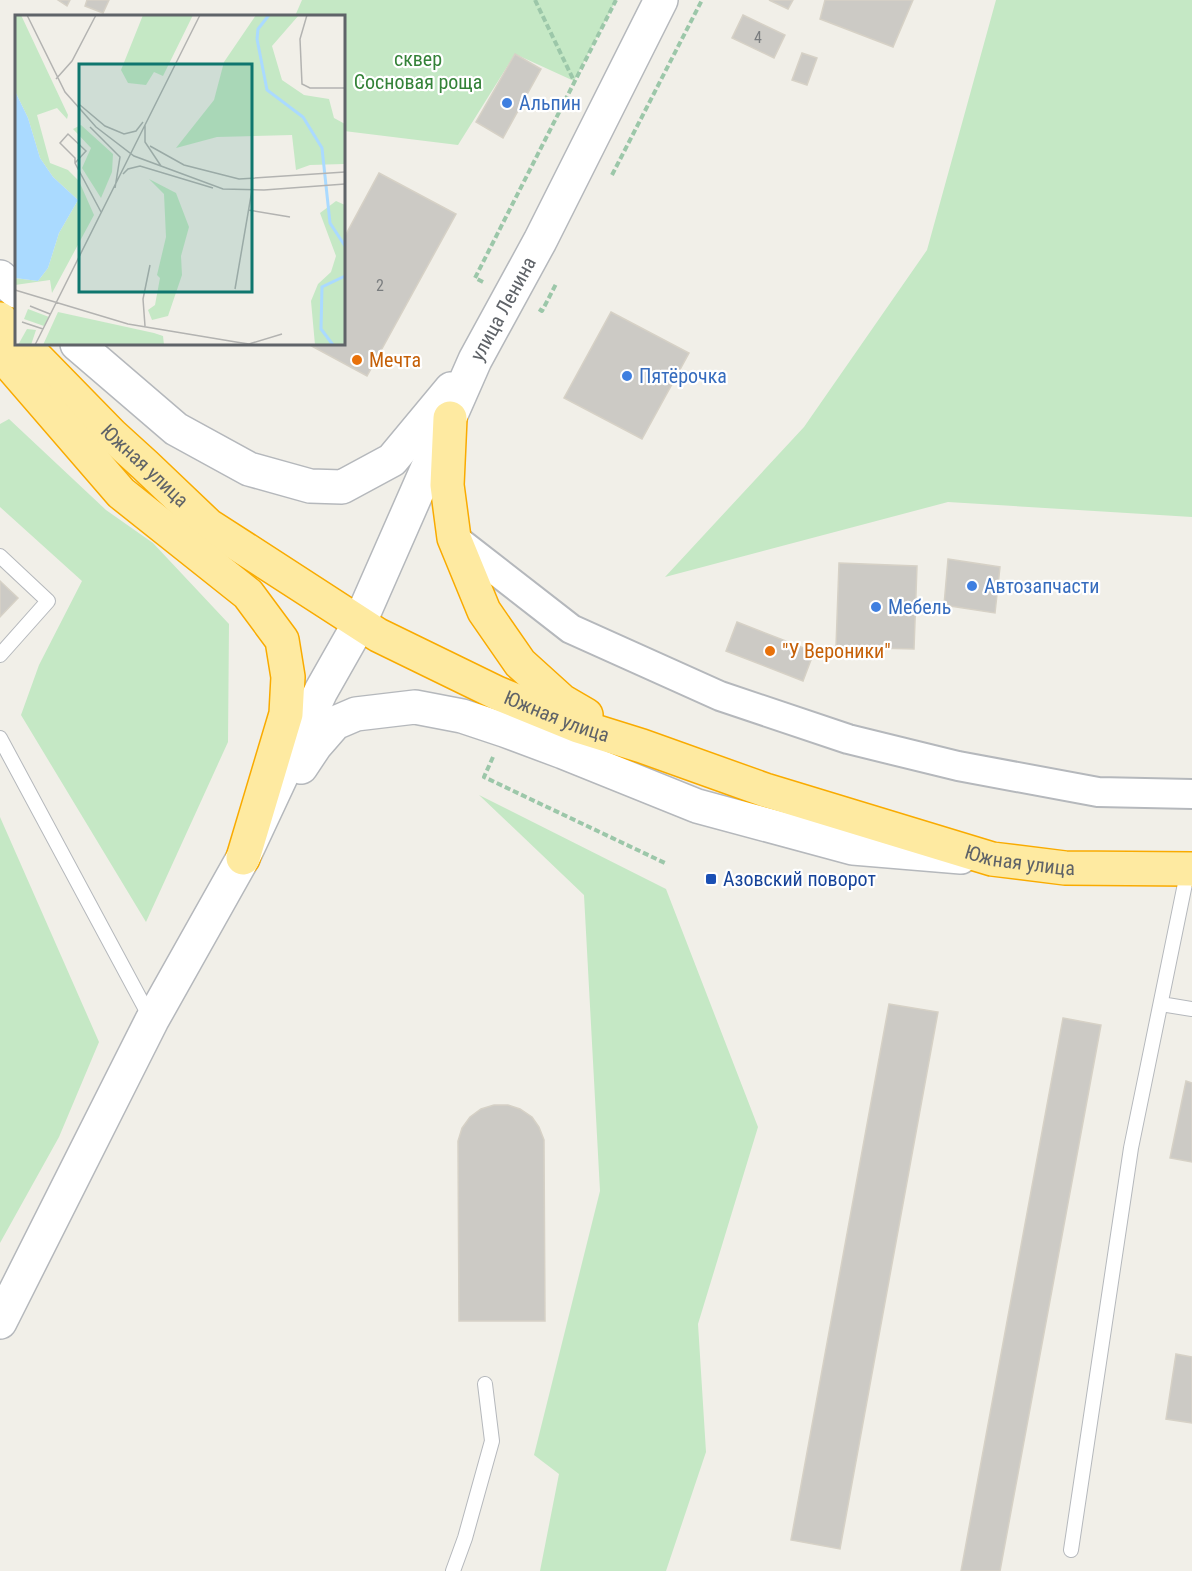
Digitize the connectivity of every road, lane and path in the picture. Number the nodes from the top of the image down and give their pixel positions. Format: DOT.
graph roads {
  1 [pos="535,0"];
  2 [pos="616,0"];
  3 [pos="661,0"];
  4 [pos="702,0"];
  5 [pos="574,81"];
  6 [pos="611,176"];
  7 [pos="0,277"];
  8 [pos="475,278"];
  9 [pos="558,279"];
  10 [pos="15,290"];
  11 [pos="542,310"];
  12 [pos="0,319"];
  13 [pos="15,336"];
  14 [pos="24,345"];
  15 [pos="78,345"];
  16 [pos="0,353"];
  17 [pos="475,360"];
  18 [pos="450,418"];
  19 [pos="454,538"];
  20 [pos="0,556"];
  21 [pos="359,624"];
  22 [pos="0,655"];
  23 [pos="0,738"];
  24 [pos="642,746"];
  25 [pos="1192,794"];
  26 [pos="261,821"];
  27 [pos="243,858"];
  28 [pos="992,859"];
  29 [pos="1190,869"];
  30 [pos="1161,1004"];
  31 [pos="1192,1009"];
  32 [pos="152,1020"];
  33 [pos="0,1322"];
  34 [pos="485,1384"];
  35 [pos="1071,1550"];
  36 [pos="453,1571"];
  1 -- 5 [label="path"];
  2 -- 5 [label="path"];
  3 -- 17 [label="street, улица Ленина"];
  4 -- 6 [label="path"];
  5 -- 8 [label="path"];
  7 -- 10 [label="street"];
  9 -- 11 [label="path"];
  12 -- 13 [label="highway"];
  14 -- 21 [label="highway, Южная улица"];
  15 -- 17 [label="street"];
  16 -- 27 [label="highway"];
  17 -- 18 [label="street, улица Ленина"];
  18 -- 19 [label="highway"];
  18 -- 21 [label="street, улица Ленина"];
  19 -- 24 [label="highway"];
  19 -- 25 [label="street"];
  20 -- 22 [label="lane"];
  21 -- 24 [label="highway, Южная улица"];
  21 -- 26 [label="street, улица Ленина"];
  23 -- 32 [label="lane"];
  24 -- 28 [label="highway, Южная улица"];
  26 -- 27 [label="street"];
  26 -- 28 [label="street"];
  27 -- 32 [label="street"];
  28 -- 29 [label="highway, Южная улица"];
  29 -- 30 [label="lane"];
  30 -- 31 [label="lane"];
  30 -- 35 [label="lane"];
  32 -- 33 [label="street"];
  34 -- 36 [label="lane"];
}
